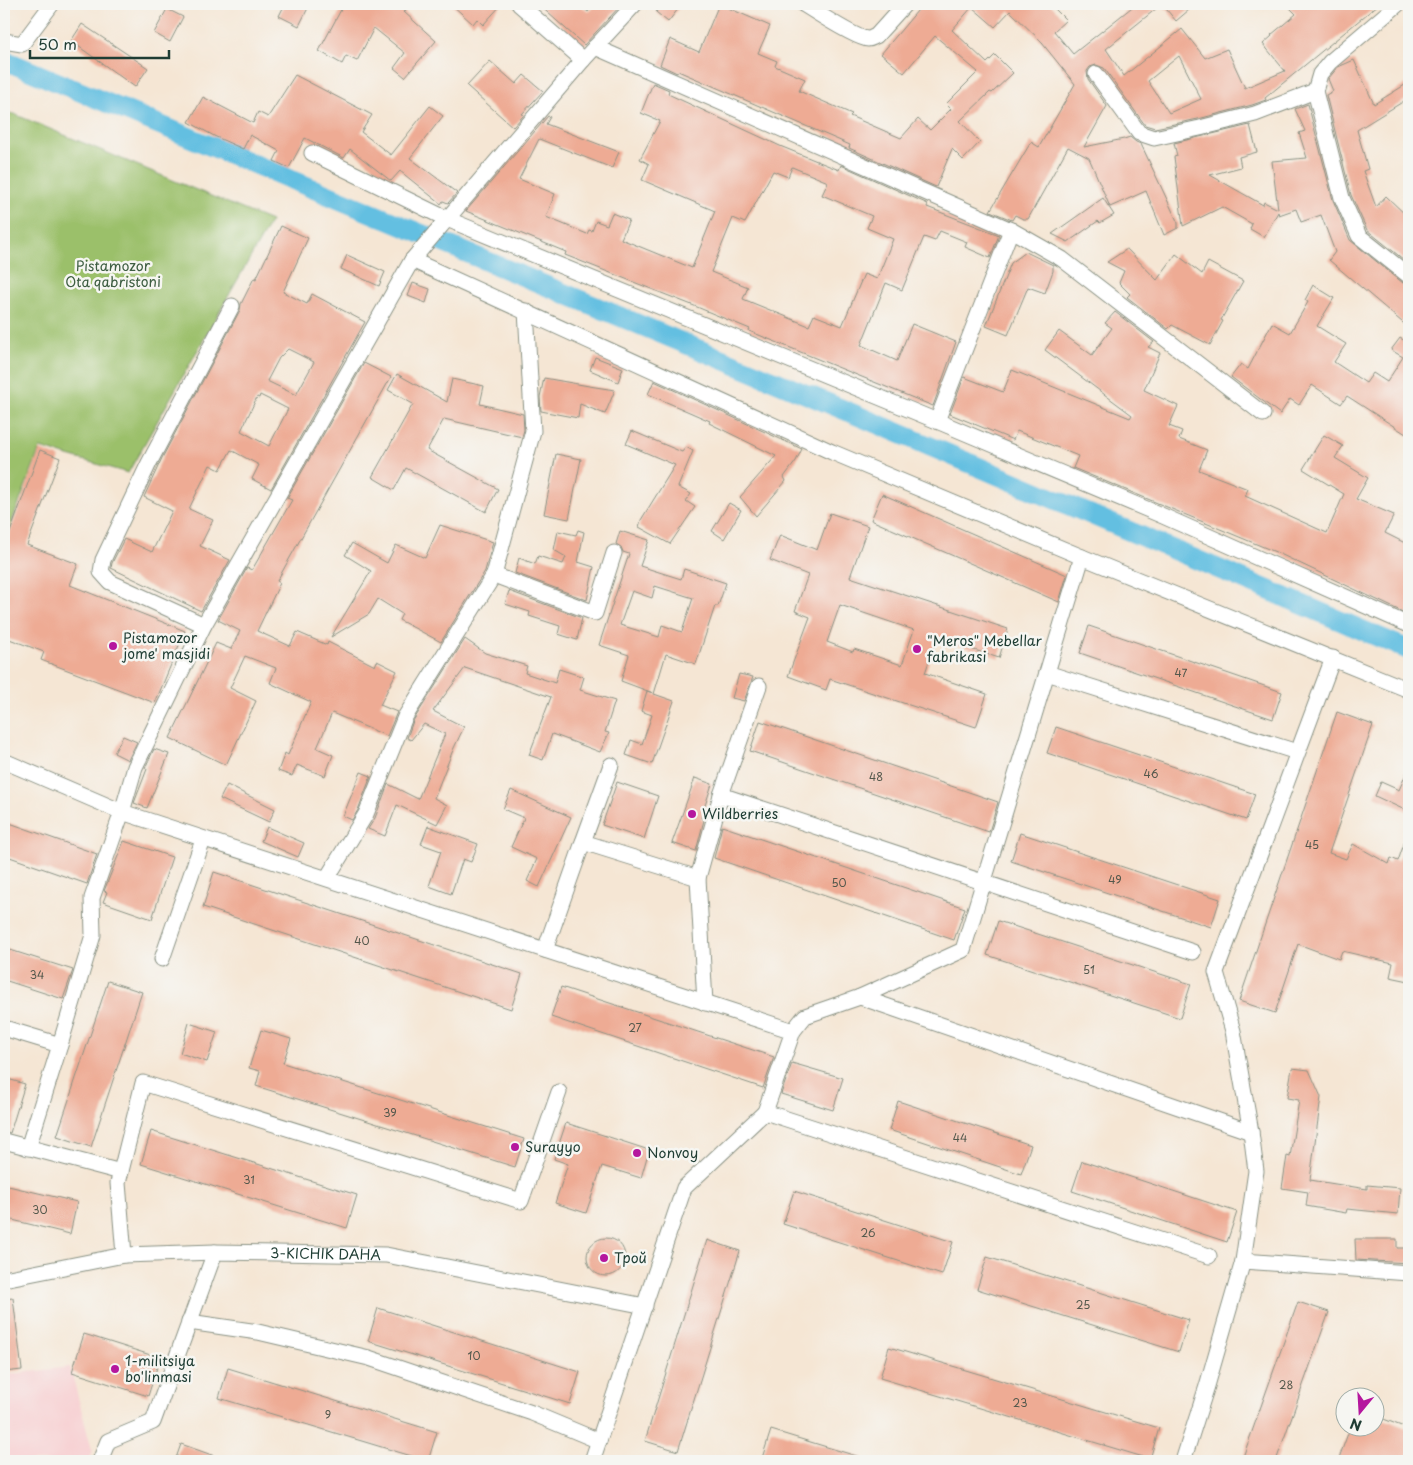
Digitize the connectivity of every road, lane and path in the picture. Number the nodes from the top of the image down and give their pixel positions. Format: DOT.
graph roads {
  1 [pos="52,4"];
  2 [pos="519,4"];
  3 [pos="634,4"];
  4 [pos="803,4"];
  5 [pos="905,4"];
  6 [pos="1398,4"];
  7 [pos="4,41"];
  8 [pos="595,47"];
  9 [pos="583,60"];
  10 [pos="1096,74"];
  11 [pos="1314,91"];
  12 [pos="312,153"];
  13 [pos="446,219"];
  14 [pos="1011,230"];
  15 [pos="412,260"];
  16 [pos="1409,276"];
  17 [pos="232,306"];
  18 [pos="526,311"];
  19 [pos="1263,414"];
  20 [pos="937,420"];
  21 [pos="614,553"];
  22 [pos="1082,556"];
  23 [pos="494,575"];
  24 [pos="204,625"];
  25 [pos="1409,625"];
  26 [pos="1332,658"];
  27 [pos="1047,673"];
  28 [pos="759,686"];
  29 [pos="1409,690"];
  30 [pos="1297,752"];
  31 [pos="4,761"];
  32 [pos="611,765"];
  33 [pos="721,794"];
  34 [pos="122,812"];
  35 [pos="202,840"];
  36 [pos="583,842"];
  37 [pos="327,878"];
  38 [pos="698,878"];
  39 [pos="984,881"];
  40 [pos="545,950"];
  41 [pos="1193,952"];
  42 [pos="162,959"];
  43 [pos="860,997"];
  44 [pos="705,1003"];
  45 [pos="4,1028"];
  46 [pos="793,1031"];
  47 [pos="60,1046"];
  48 [pos="559,1092"];
  49 [pos="765,1112"];
  50 [pos="1252,1132"];
  51 [pos="4,1141"];
  52 [pos="28,1148"];
  53 [pos="121,1172"];
  54 [pos="215,1252"];
  55 [pos="124,1255"];
  56 [pos="1209,1256"];
  57 [pos="1244,1262"];
  58 [pos="1409,1273"];
  59 [pos="4,1279"];
  60 [pos="645,1306"];
  61 [pos="189,1322"];
  62 [pos="599,1440"];
  63 [pos="100,1461"];
  64 [pos="592,1461"];
  65 [pos="1183,1461"];
  1 -- 7 [label="street"];
  2 -- 9 [label="street"];
  3 -- 8 [label="street"];
  4 -- 5 [label="street"];
  6 -- 11 [label="street"];
  8 -- 9 [label="street"];
  8 -- 14 [label="street"];
  9 -- 13 [label="street"];
  10 -- 11 [label="street"];
  11 -- 16 [label="street"];
  12 -- 13 [label="street"];
  13 -- 15 [label="street"];
  13 -- 20 [label="street"];
  14 -- 19 [label="street"];
  14 -- 20 [label="street"];
  15 -- 18 [label="street"];
  15 -- 24 [label="street"];
  17 -- 24 [label="street"];
  18 -- 22 [label="street"];
  18 -- 23 [label="street"];
  20 -- 25 [label="street"];
  21 -- 23 [label="street"];
  22 -- 26 [label="street"];
  22 -- 27 [label="street"];
  23 -- 37 [label="street"];
  24 -- 34 [label="street"];
  26 -- 29 [label="street"];
  26 -- 30 [label="street"];
  27 -- 30 [label="street"];
  27 -- 39 [label="street"];
  28 -- 33 [label="street"];
  30 -- 50 [label="street"];
  31 -- 34 [label="street"];
  32 -- 36 [label="street"];
  33 -- 38 [label="street"];
  33 -- 39 [label="street"];
  34 -- 35 [label="street"];
  34 -- 47 [label="street"];
  35 -- 37 [label="street"];
  35 -- 42 [label="street"];
  36 -- 38 [label="street"];
  36 -- 40 [label="street"];
  37 -- 40 [label="street"];
  38 -- 44 [label="street"];
  39 -- 41 [label="street"];
  39 -- 43 [label="street"];
  40 -- 44 [label="street"];
  43 -- 46 [label="street"];
  43 -- 50 [label="street"];
  44 -- 46 [label="street"];
  45 -- 47 [label="street"];
  46 -- 49 [label="street"];
  47 -- 52 [label="street"];
  48 -- 53 [label="street"];
  49 -- 56 [label="street"];
  49 -- 60 [label="street"];
  50 -- 57 [label="street"];
  51 -- 52 [label="street"];
  52 -- 53 [label="street"];
  53 -- 55 [label="street"];
  54 -- 55 [label="street, 3-KICHIK DAHA"];
  54 -- 60 [label="street, 3-KICHIK DAHA"];
  54 -- 61 [label="street"];
  55 -- 59 [label="street, 3-KICHIK DAHA"];
  57 -- 58 [label="street"];
  57 -- 65 [label="street"];
  60 -- 62 [label="street"];
  61 -- 62 [label="street"];
  61 -- 63 [label="street"];
  62 -- 64 [label="street"];
}
